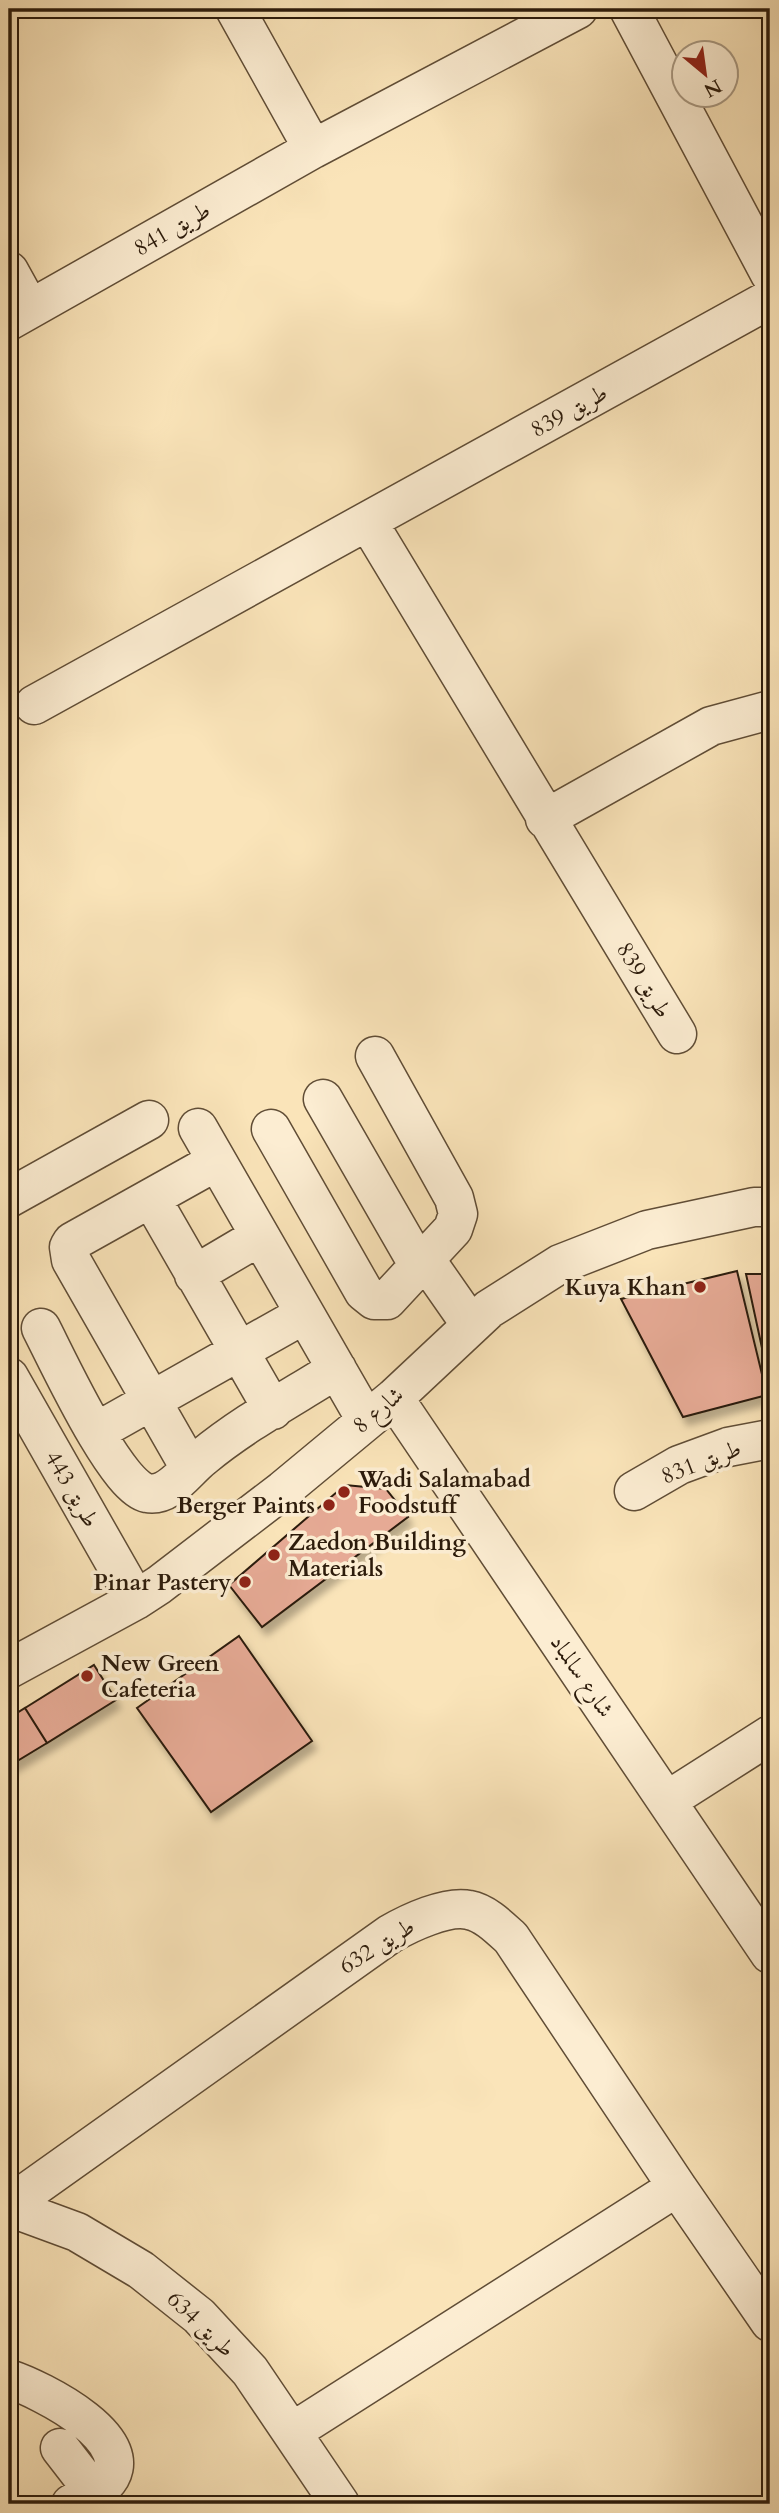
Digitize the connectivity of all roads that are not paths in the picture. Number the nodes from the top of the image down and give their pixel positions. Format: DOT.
graph roads {
  1 [pos="235,9"];
  2 [pos="578,9"];
  3 [pos="629,9"];
  4 [pos="313,149"];
  5 [pos="9,271"];
  6 [pos="770,274"];
  7 [pos="770,299"];
  8 [pos="20,315"];
  9 [pos="368,522"];
  10 [pos="34,705"];
  11 [pos="770,710"];
  12 [pos="545,819"];
  13 [pos="677,1034"];
  14 [pos="375,1056"];
  15 [pos="323,1098"];
  16 [pos="149,1120"];
  17 [pos="198,1128"];
  18 [pos="271,1129"];
  19 [pos="217,1161"];
  20 [pos="9,1198"];
  21 [pos="150,1198"];
  22 [pos="770,1207"];
  23 [pos="260,1236"];
  24 [pos="422,1262"];
  25 [pos="194,1275"];
  26 [pos="305,1314"];
  27 [pos="471,1325"];
  28 [pos="41,1328"];
  29 [pos="239,1351"];
  30 [pos="337,1369"];
  31 [pos="9,1377"];
  32 [pos="152,1400"];
  33 [pos="380,1409"];
  34 [pos="272,1410"];
  35 [pos="96,1432"];
  36 [pos="770,1438"];
  37 [pos="190,1468"];
  38 [pos="634,1491"];
  39 [pos="136,1600"];
  40 [pos="9,1669"];
  41 [pos="770,1735"];
  42 [pos="668,1800"];
  43 [pos="770,1954"];
  44 [pos="677,2187"];
  45 [pos="9,2206"];
  46 [pos="770,2322"];
  47 [pos="9,2379"];
  48 [pos="292,2432"];
  49 [pos="60,2448"];
  50 [pos="82,2498"];
  51 [pos="340,2504"];
  1 -- 4 [label="street"];
  2 -- 4 [label="street, طريق 841"];
  3 -- 6 [label="street"];
  4 -- 8 [label="street, طريق 841"];
  5 -- 8 [label="street, طريق 841"];
  7 -- 9 [label="street, طريق 839"];
  9 -- 10 [label="street, طريق 839"];
  9 -- 12 [label="street, طريق 839"];
  11 -- 12 [label="street"];
  12 -- 13 [label="street, طريق 839"];
  14 -- 24 [label="street"];
  15 -- 24 [label="street"];
  16 -- 20 [label="street"];
  17 -- 19 [label="street, شارع سالمباد"];
  18 -- 24 [label="street"];
  19 -- 21 [label="street"];
  19 -- 23 [label="street, شارع سالمباد"];
  21 -- 25 [label="street"];
  21 -- 32 [label="street"];
  22 -- 27 [label="street, شارع 8"];
  23 -- 25 [label="street"];
  23 -- 26 [label="street, شارع سالمباد"];
  24 -- 27 [label="street"];
  25 -- 29 [label="street"];
  26 -- 29 [label="street"];
  26 -- 30 [label="street, شارع سالمباد"];
  27 -- 33 [label="street, شارع 8"];
  28 -- 35 [label="street"];
  29 -- 32 [label="street"];
  29 -- 34 [label="street"];
  30 -- 33 [label="street, شارع سالمباد"];
  30 -- 34 [label="street"];
  31 -- 39 [label="street, طريق 443"];
  32 -- 35 [label="street"];
  32 -- 37 [label="street"];
  33 -- 39 [label="street, شارع 8"];
  33 -- 42 [label="street, شارع سالمباد"];
  34 -- 37 [label="street"];
  35 -- 37 [label="street"];
  36 -- 38 [label="street, طريق 831"];
  39 -- 40 [label="street, شارع 8"];
  41 -- 42 [label="street"];
  42 -- 43 [label="street, شارع سالمباد"];
  44 -- 45 [label="street, طريق 632"];
  44 -- 46 [label="street, طريق 632"];
  44 -- 48 [label="street"];
  45 -- 48 [label="street, طريق 634"];
  47 -- 50 [label="street"];
  48 -- 51 [label="street, طريق 634"];
  49 -- 50 [label="street"];
}
